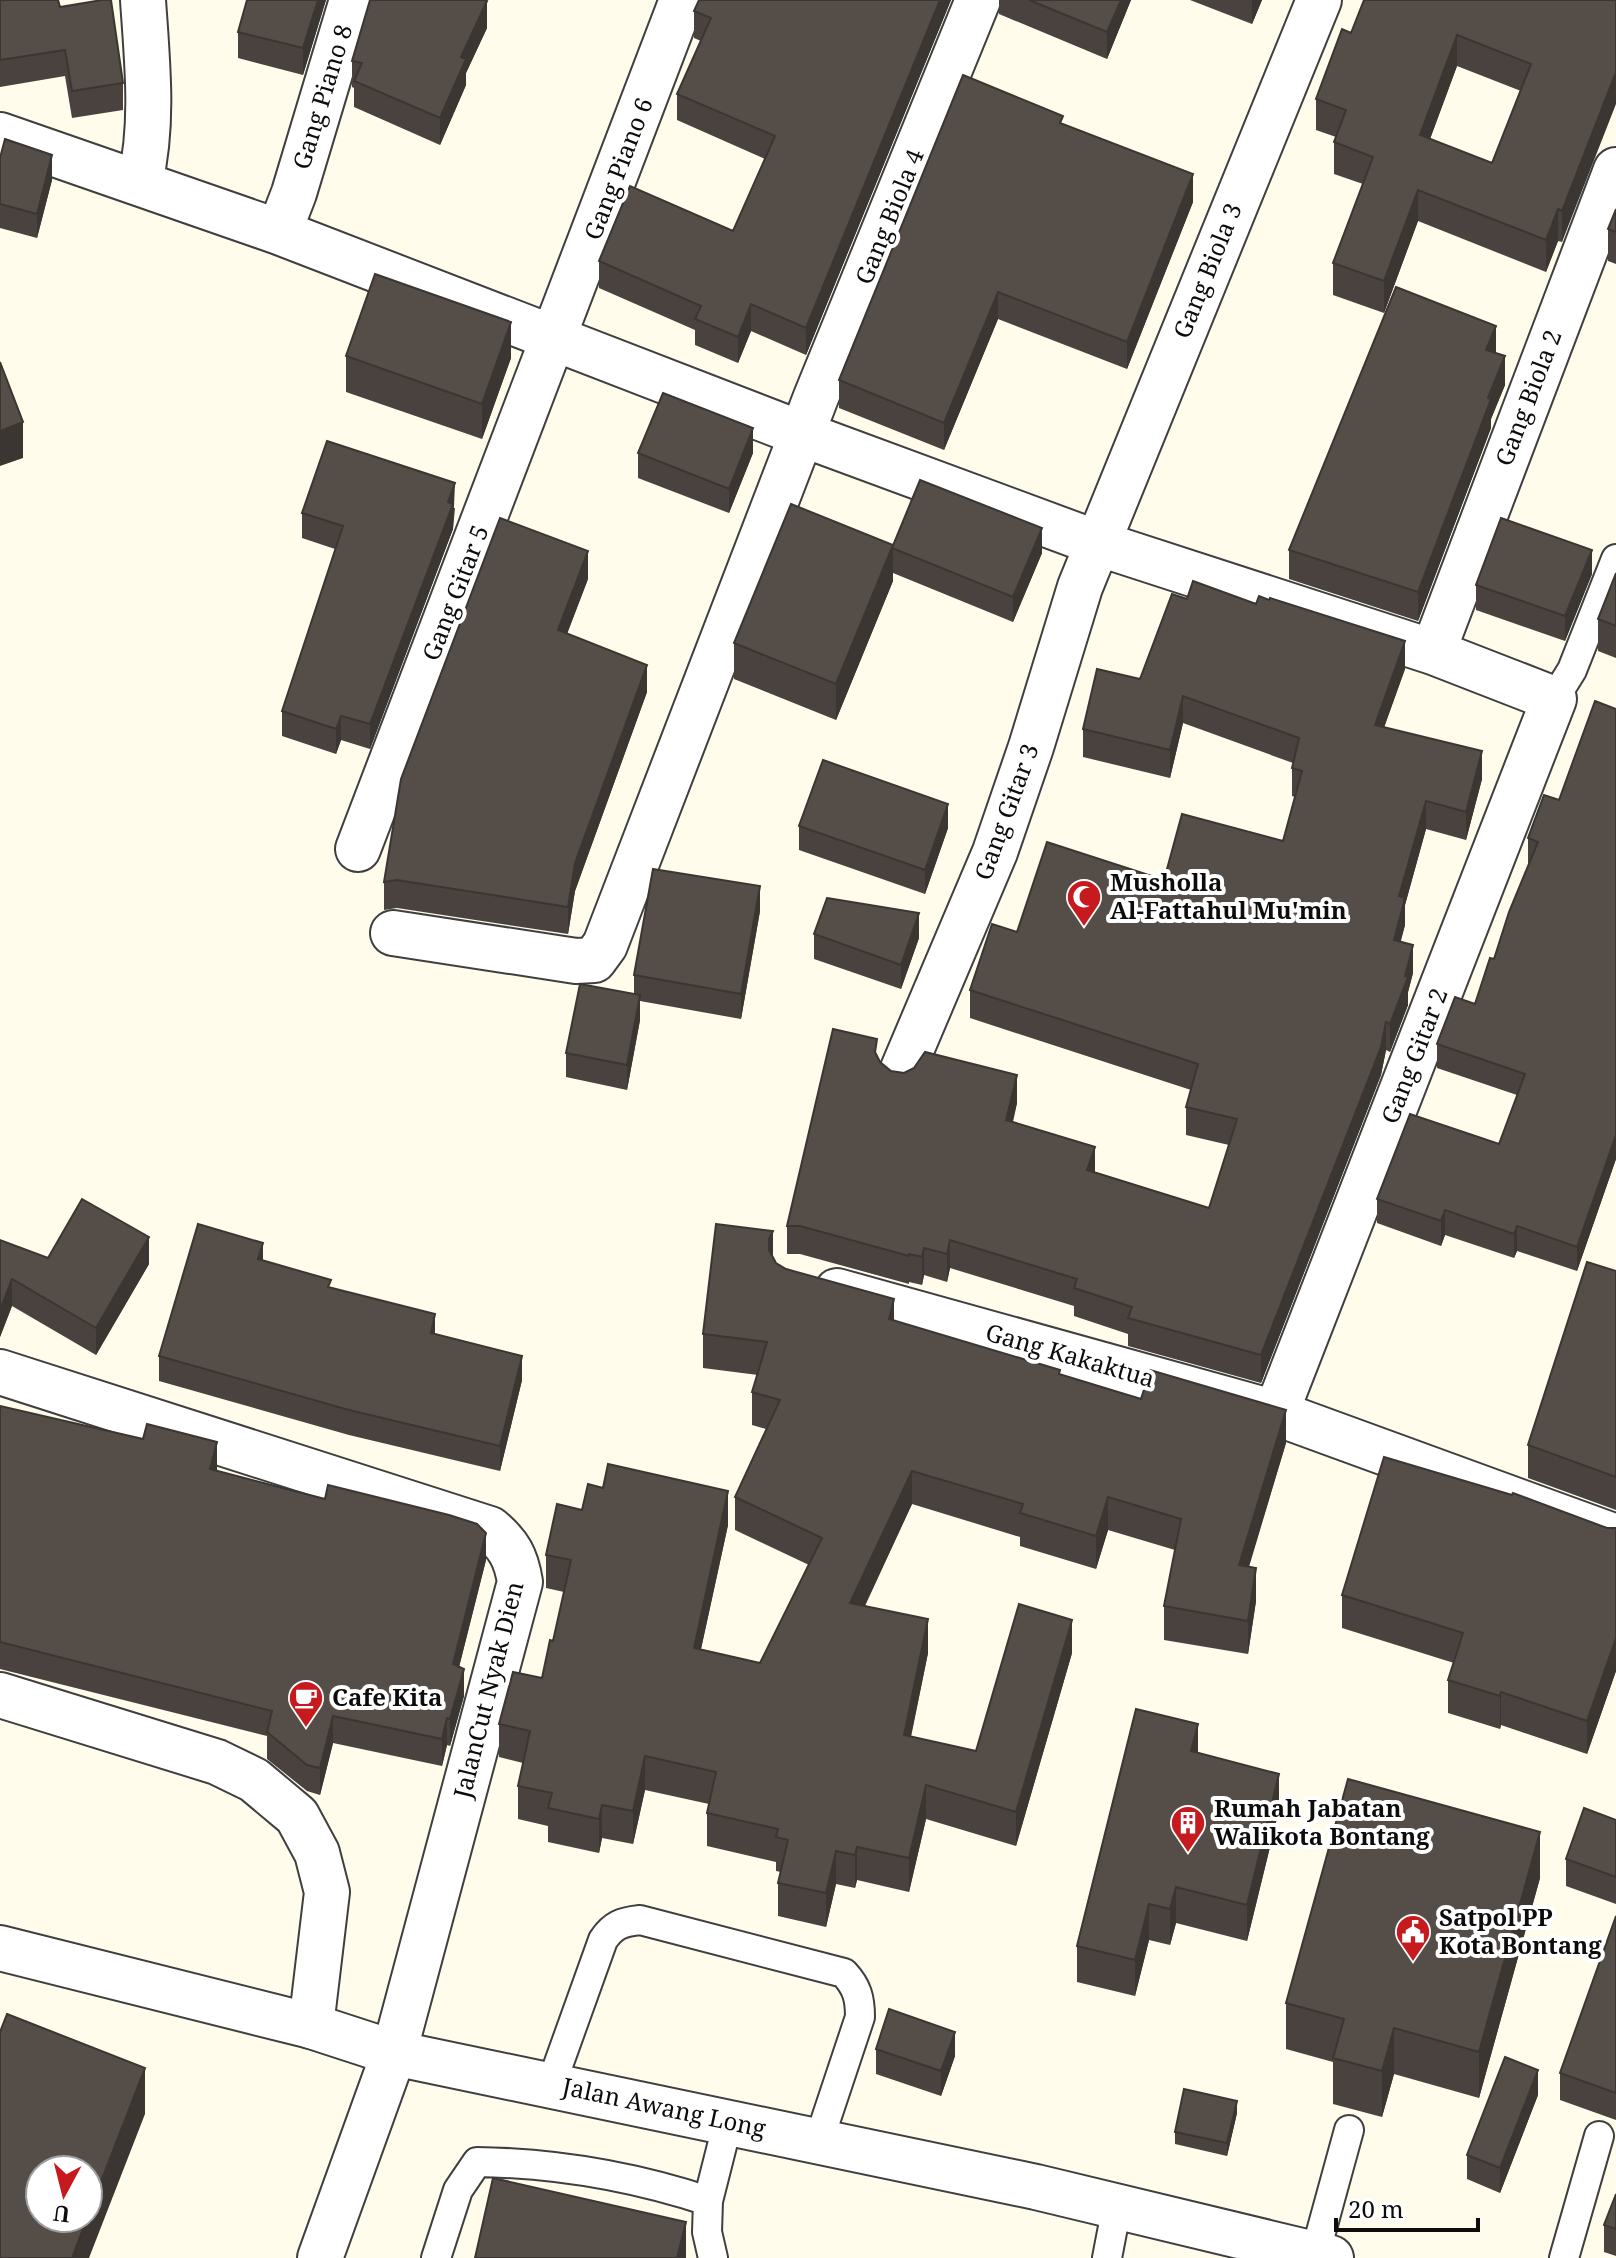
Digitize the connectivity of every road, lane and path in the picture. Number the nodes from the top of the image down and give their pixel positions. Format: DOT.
graph roads {
  1 [pos="143,0"];
  2 [pos="352,0"];
  3 [pos="682,0"];
  4 [pos="978,0"];
  5 [pos="1319,0"];
  6 [pos="0,135"];
  7 [pos="144,164"];
  8 [pos="1616,170"];
  9 [pos="286,214"];
  10 [pos="564,312"];
  11 [pos="809,415"];
  12 [pos="1105,523"];
  13 [pos="1616,559"];
  14 [pos="1437,640"];
  15 [pos="1560,689"];
  16 [pos="358,849"];
  17 [pos="393,933"];
  18 [pos="900,1076"];
  19 [pos="793,1278"];
  20 [pos="0,1372"];
  21 [pos="1276,1413"];
  22 [pos="1616,1537"];
  23 [pos="0,1695"];
  24 [pos="0,1948"];
  25 [pos="311,2026"];
  26 [pos="394,2053"];
  27 [pos="551,2085"];
  28 [pos="728,2122"];
  29 [pos="1349,2130"];
  30 [pos="1599,2136"];
  31 [pos="819,2140"];
  32 [pos="708,2201"];
  33 [pos="1117,2206"];
  34 [pos="1323,2256"];
  35 [pos="320,2258"];
  36 [pos="436,2258"];
  37 [pos="713,2258"];
  38 [pos="1107,2258"];
  39 [pos="1564,2258"];
  1 -- 7 [label="street"];
  2 -- 9 [label="street, Gang Piano 8"];
  3 -- 10 [label="street, Gang Piano 6"];
  4 -- 11 [label="street, Gang Biola 4"];
  5 -- 12 [label="street, Gang Biola 3"];
  6 -- 7 [label="street"];
  7 -- 9 [label="street"];
  8 -- 14 [label="street, Gang Biola 2"];
  9 -- 10 [label="street"];
  10 -- 11 [label="street"];
  10 -- 16 [label="street, Gang Gitar 5"];
  11 -- 12 [label="street"];
  11 -- 17 [label="street, Gang Biola 4"];
  12 -- 14 [label="street"];
  12 -- 18 [label="street, Gang Gitar 3"];
  13 -- 15 [label="lane"];
  14 -- 15 [label="street"];
  15 -- 21 [label="street, Gang Gitar 2"];
  19 -- 21 [label="street, Gang Kakaktua"];
  20 -- 26 [label="street, JalanCut Nyak Dien"];
  21 -- 22 [label="street, Gang Kakaktua"];
  23 -- 25 [label="street"];
  24 -- 25 [label="street, Jalan Awang Long"];
  25 -- 26 [label="street, Jalan Awang Long"];
  26 -- 27 [label="street, Jalan Awang Long"];
  26 -- 35 [label="street, JalanCut Nyak Dien"];
  27 -- 28 [label="street, Jalan Awang Long"];
  27 -- 31 [label="lane"];
  28 -- 31 [label="street, Jalan Awang Long"];
  28 -- 32 [label="lane"];
  29 -- 34 [label="lane"];
  30 -- 39 [label="lane"];
  31 -- 33 [label="street, Jalan Awang Long"];
  32 -- 36 [label="lane"];
  32 -- 37 [label="lane"];
  33 -- 34 [label="street, Jalan Awang Long"];
  33 -- 38 [label="lane"];
}
